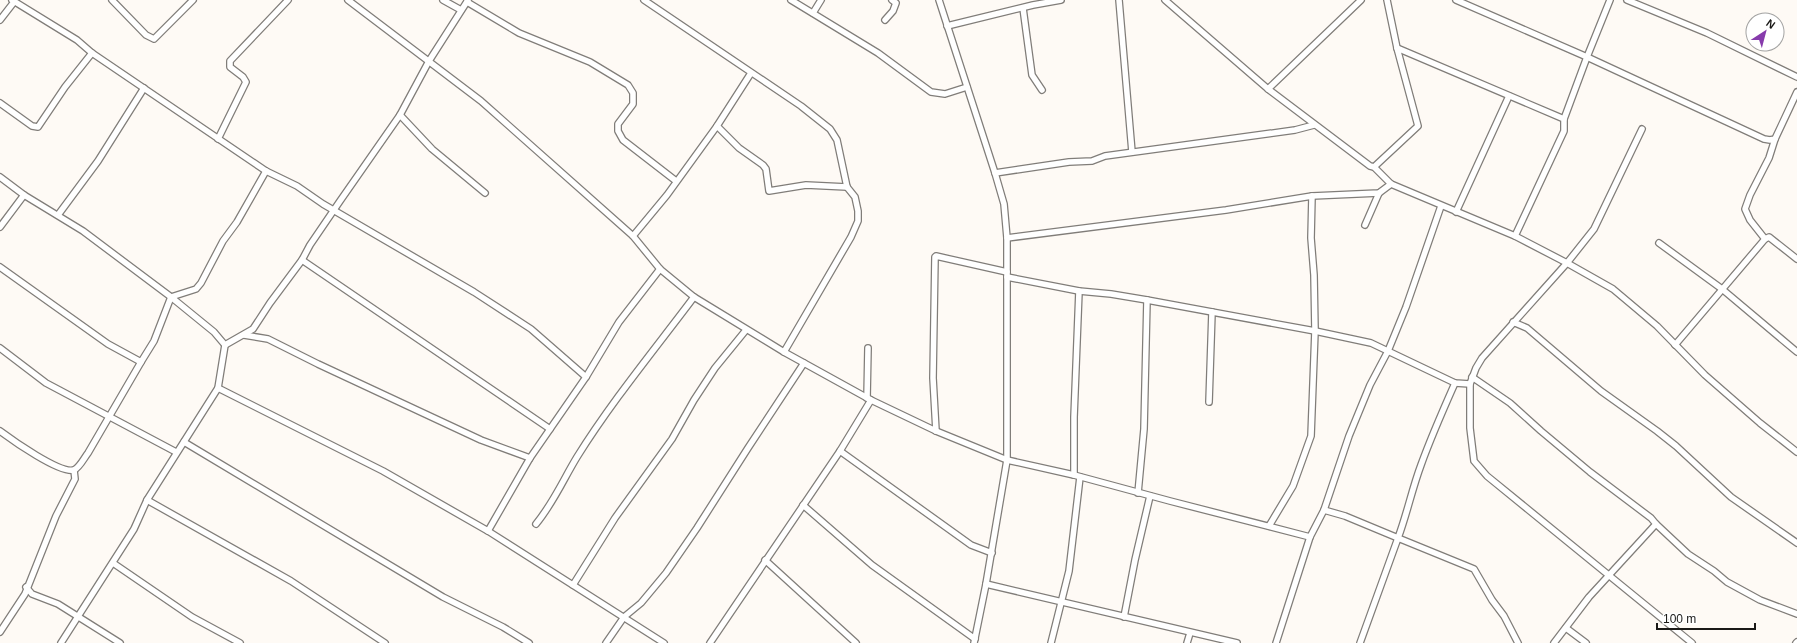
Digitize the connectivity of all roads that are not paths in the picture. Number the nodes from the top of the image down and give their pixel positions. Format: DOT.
graph roads {
  1 [pos="112,0"];
  2 [pos="194,0"];
  3 [pos="288,0"];
  4 [pos="348,0"];
  5 [pos="361,0"];
  6 [pos="443,0"];
  7 [pos="644,0"];
  8 [pos="791,0"];
  9 [pos="821,0"];
  10 [pos="892,0"];
  11 [pos="939,0"];
  12 [pos="1061,0"];
  13 [pos="1119,0"];
  14 [pos="1165,0"];
  15 [pos="1361,0"];
  16 [pos="1387,0"];
  17 [pos="1456,0"];
  18 [pos="1610,0"];
  19 [pos="1627,0"];
  20 [pos="13,1"];
  21 [pos="467,1"];
  22 [pos="356,6"];
  23 [pos="1022,8"];
  24 [pos="461,10"];
  25 [pos="813,14"];
  26 [pos="0,20"];
  27 [pos="885,20"];
  28 [pos="947,26"];
  29 [pos="1397,48"];
  30 [pos="92,53"];
  31 [pos="1586,57"];
  32 [pos="429,61"];
  33 [pos="751,72"];
  34 [pos="1797,77"];
  35 [pos="967,87"];
  36 [pos="144,88"];
  37 [pos="1268,89"];
  38 [pos="1042,90"];
  39 [pos="1797,92"];
  40 [pos="1509,96"];
  41 [pos="0,103"];
  42 [pos="400,115"];
  43 [pos="1564,120"];
  44 [pos="1314,125"];
  45 [pos="717,126"];
  46 [pos="1642,129"];
  47 [pos="218,139"];
  48 [pos="1775,139"];
  49 [pos="1132,152"];
  50 [pos="1374,167"];
  51 [pos="266,171"];
  52 [pos="995,173"];
  53 [pos="0,177"];
  54 [pos="676,181"];
  55 [pos="1391,184"];
  56 [pos="847,187"];
  57 [pos="485,193"];
  58 [pos="1379,193"];
  59 [pos="24,195"];
  60 [pos="1312,196"];
  61 [pos="1441,206"];
  62 [pos="334,210"];
  63 [pos="1456,212"];
  64 [pos="58,215"];
  65 [pos="1365,225"];
  66 [pos="0,227"];
  67 [pos="633,236"];
  68 [pos="1515,236"];
  69 [pos="1007,238"];
  70 [pos="1765,239"];
  71 [pos="1659,243"];
  72 [pos="1797,259"];
  73 [pos="302,260"];
  74 [pos="1567,263"];
  75 [pos="0,267"];
  76 [pos="660,269"];
  77 [pos="1007,274"];
  78 [pos="1722,289"];
  79 [pos="1079,291"];
  80 [pos="171,297"];
  81 [pos="694,297"];
  82 [pos="1147,300"];
  83 [pos="1212,312"];
  84 [pos="1513,322"];
  85 [pos="746,330"];
  86 [pos="1315,331"];
  87 [pos="244,335"];
  88 [pos="225,345"];
  89 [pos="1675,345"];
  90 [pos="0,348"];
  91 [pos="868,348"];
  92 [pos="1388,351"];
  93 [pos="784,352"];
  94 [pos="1797,352"];
  95 [pos="141,362"];
  96 [pos="804,363"];
  97 [pos="586,377"];
  98 [pos="1472,377"];
  99 [pos="1454,383"];
  100 [pos="1470,384"];
  101 [pos="218,388"];
  102 [pos="869,399"];
  103 [pos="1209,402"];
  104 [pos="110,416"];
  105 [pos="550,429"];
  106 [pos="0,431"];
  107 [pos="936,431"];
  108 [pos="184,442"];
  109 [pos="840,451"];
  110 [pos="176,452"];
  111 [pos="1797,452"];
  112 [pos="530,458"];
  113 [pos="1007,460"];
  114 [pos="74,470"];
  115 [pos="1074,475"];
  116 [pos="1080,477"];
  117 [pos="1138,492"];
  118 [pos="1150,496"];
  119 [pos="148,500"];
  120 [pos="803,505"];
  121 [pos="1324,510"];
  122 [pos="536,524"];
  123 [pos="1656,524"];
  124 [pos="1269,526"];
  125 [pos="488,531"];
  126 [pos="1310,537"];
  127 [pos="1398,538"];
  128 [pos="1797,543"];
  129 [pos="992,553"];
  130 [pos="765,560"];
  131 [pos="112,563"];
  132 [pos="1608,575"];
  133 [pos="986,584"];
  134 [pos="573,585"];
  135 [pos="26,587"];
  136 [pos="1060,602"];
  137 [pos="1797,614"];
  138 [pos="624,617"];
  139 [pos="1124,617"];
  140 [pos="78,618"];
  141 [pos="1566,628"];
  142 [pos="0,632"];
  143 [pos="1190,633"];
  144 [pos="974,641"];
  145 [pos="62,643"];
  146 [pos="120,643"];
  147 [pos="240,643"];
  148 [pos="385,643"];
  149 [pos="529,643"];
  150 [pos="606,643"];
  151 [pos="664,643"];
  152 [pos="710,643"];
  153 [pos="856,643"];
  154 [pos="1051,643"];
  155 [pos="1187,643"];
  156 [pos="1237,643"];
  157 [pos="1276,643"];
  158 [pos="1360,643"];
  159 [pos="1518,643"];
  160 [pos="1554,643"];
  161 [pos="1586,643"];
  162 [pos="1692,643"];
  1 -- 2 [label="street"];
  3 -- 47 [label="street"];
  4 -- 22 [label="street"];
  5 -- 22 [label="street"];
  6 -- 24 [label="street"];
  7 -- 33 [label="street"];
  8 -- 25 [label="street"];
  9 -- 25 [label="street"];
  10 -- 27 [label="street"];
  11 -- 28 [label="street"];
  12 -- 23 [label="street"];
  13 -- 49 [label="street"];
  14 -- 37 [label="street"];
  15 -- 37 [label="street"];
  16 -- 29 [label="street"];
  17 -- 31 [label="street"];
  18 -- 31 [label="street"];
  19 -- 34 [label="street"];
  20 -- 26 [label="street"];
  20 -- 30 [label="street"];
  21 -- 24 [label="street"];
  21 -- 54 [label="street"];
  22 -- 32 [label="street"];
  23 -- 28 [label="street"];
  23 -- 38 [label="street"];
  24 -- 32 [label="street"];
  25 -- 35 [label="street"];
  28 -- 35 [label="street"];
  29 -- 40 [label="street"];
  29 -- 50 [label="street"];
  30 -- 36 [label="street"];
  30 -- 41 [label="street"];
  31 -- 43 [label="street"];
  31 -- 48 [label="street"];
  32 -- 42 [label="street"];
  32 -- 67 [label="street"];
  33 -- 45 [label="street"];
  33 -- 56 [label="street"];
  35 -- 52 [label="street"];
  36 -- 47 [label="street"];
  36 -- 64 [label="street"];
  37 -- 44 [label="street"];
  39 -- 48 [label="street"];
  40 -- 43 [label="street"];
  40 -- 63 [label="street"];
  42 -- 57 [label="street"];
  42 -- 62 [label="street"];
  43 -- 68 [label="street"];
  44 -- 49 [label="street"];
  44 -- 50 [label="street"];
  45 -- 54 [label="street"];
  45 -- 56 [label="street"];
  46 -- 74 [label="street"];
  47 -- 51 [label="street"];
  48 -- 70 [label="street"];
  49 -- 52 [label="street"];
  50 -- 55 [label="street"];
  51 -- 62 [label="street"];
  51 -- 80 [label="street"];
  52 -- 69 [label="street"];
  53 -- 59 [label="street"];
  54 -- 67 [label="street"];
  55 -- 58 [label="street"];
  55 -- 61 [label="street"];
  56 -- 93 [label="street"];
  58 -- 60 [label="street"];
  58 -- 65 [label="street"];
  59 -- 64 [label="street"];
  59 -- 66 [label="street"];
  60 -- 69 [label="street"];
  60 -- 86 [label="street"];
  61 -- 63 [label="street"];
  61 -- 92 [label="street"];
  62 -- 73 [label="street"];
  62 -- 97 [label="street"];
  63 -- 68 [label="street"];
  64 -- 80 [label="street"];
  67 -- 76 [label="street"];
  68 -- 74 [label="street"];
  69 -- 77 [label="street"];
  70 -- 72 [label="street"];
  70 -- 78 [label="street"];
  71 -- 78 [label="street"];
  73 -- 87 [label="street"];
  73 -- 105 [label="street"];
  74 -- 84 [label="street"];
  74 -- 89 [label="street"];
  75 -- 95 [label="street"];
  76 -- 81 [label="street"];
  76 -- 97 [label="street"];
  77 -- 79 [label="street"];
  77 -- 107 [label="street"];
  77 -- 113 [label="street"];
  78 -- 89 [label="street"];
  78 -- 94 [label="street"];
  79 -- 82 [label="street"];
  79 -- 115 [label="street"];
  80 -- 88 [label="street"];
  80 -- 95 [label="street"];
  81 -- 85 [label="street"];
  81 -- 122 [label="street"];
  82 -- 83 [label="street"];
  82 -- 117 [label="street"];
  83 -- 86 [label="street"];
  83 -- 103 [label="street"];
  84 -- 98 [label="street"];
  84 -- 128 [label="street"];
  85 -- 93 [label="street"];
  85 -- 134 [label="street"];
  86 -- 92 [label="street"];
  86 -- 124 [label="street"];
  87 -- 88 [label="street"];
  87 -- 112 [label="street"];
  88 -- 101 [label="street"];
  89 -- 111 [label="street"];
  90 -- 104 [label="street"];
  91 -- 102 [label="street"];
  92 -- 99 [label="street"];
  92 -- 121 [label="street"];
  93 -- 96 [label="street"];
  95 -- 104 [label="street"];
  96 -- 102 [label="street"];
  96 -- 138 [label="street"];
  97 -- 105 [label="street"];
  98 -- 100 [label="street"];
  98 -- 123 [label="street"];
  99 -- 100 [label="street"];
  99 -- 127 [label="street"];
  100 -- 132 [label="street"];
  101 -- 108 [label="street"];
  101 -- 125 [label="street"];
  102 -- 107 [label="street"];
  102 -- 109 [label="street"];
  104 -- 110 [label="street"];
  104 -- 114 [label="street"];
  105 -- 112 [label="street"];
  106 -- 114 [label="street"];
  107 -- 113 [label="street"];
  108 -- 110 [label="street"];
  108 -- 149 [label="street"];
  109 -- 120 [label="street"];
  109 -- 129 [label="street"];
  110 -- 119 [label="street"];
  112 -- 125 [label="street"];
  113 -- 115 [label="street"];
  113 -- 129 [label="street"];
  114 -- 135 [label="street"];
  115 -- 116 [label="street"];
  116 -- 117 [label="street"];
  116 -- 136 [label="street"];
  117 -- 118 [label="street"];
  118 -- 124 [label="street"];
  118 -- 139 [label="street"];
  119 -- 131 [label="street"];
  119 -- 148 [label="street"];
  120 -- 130 [label="street"];
  120 -- 144 [label="street"];
  121 -- 126 [label="street"];
  121 -- 127 [label="street"];
  123 -- 132 [label="street"];
  123 -- 137 [label="street"];
  124 -- 126 [label="street"];
  125 -- 134 [label="street"];
  126 -- 157 [label="street"];
  127 -- 158 [label="street"];
  127 -- 159 [label="street"];
  129 -- 133 [label="street"];
  130 -- 152 [label="street"];
  130 -- 153 [label="street"];
  131 -- 140 [label="street"];
  131 -- 147 [label="street"];
  132 -- 141 [label="street"];
  132 -- 162 [label="street"];
  133 -- 136 [label="street"];
  133 -- 144 [label="street"];
  134 -- 138 [label="street"];
  135 -- 140 [label="street"];
  135 -- 142 [label="street"];
  136 -- 139 [label="street"];
  136 -- 154 [label="street"];
  138 -- 150 [label="street"];
  138 -- 151 [label="street"];
  139 -- 143 [label="street"];
  140 -- 145 [label="street"];
  140 -- 146 [label="street"];
  141 -- 160 [label="street"];
  141 -- 161 [label="street"];
  143 -- 155 [label="street"];
  143 -- 156 [label="street"];
}
